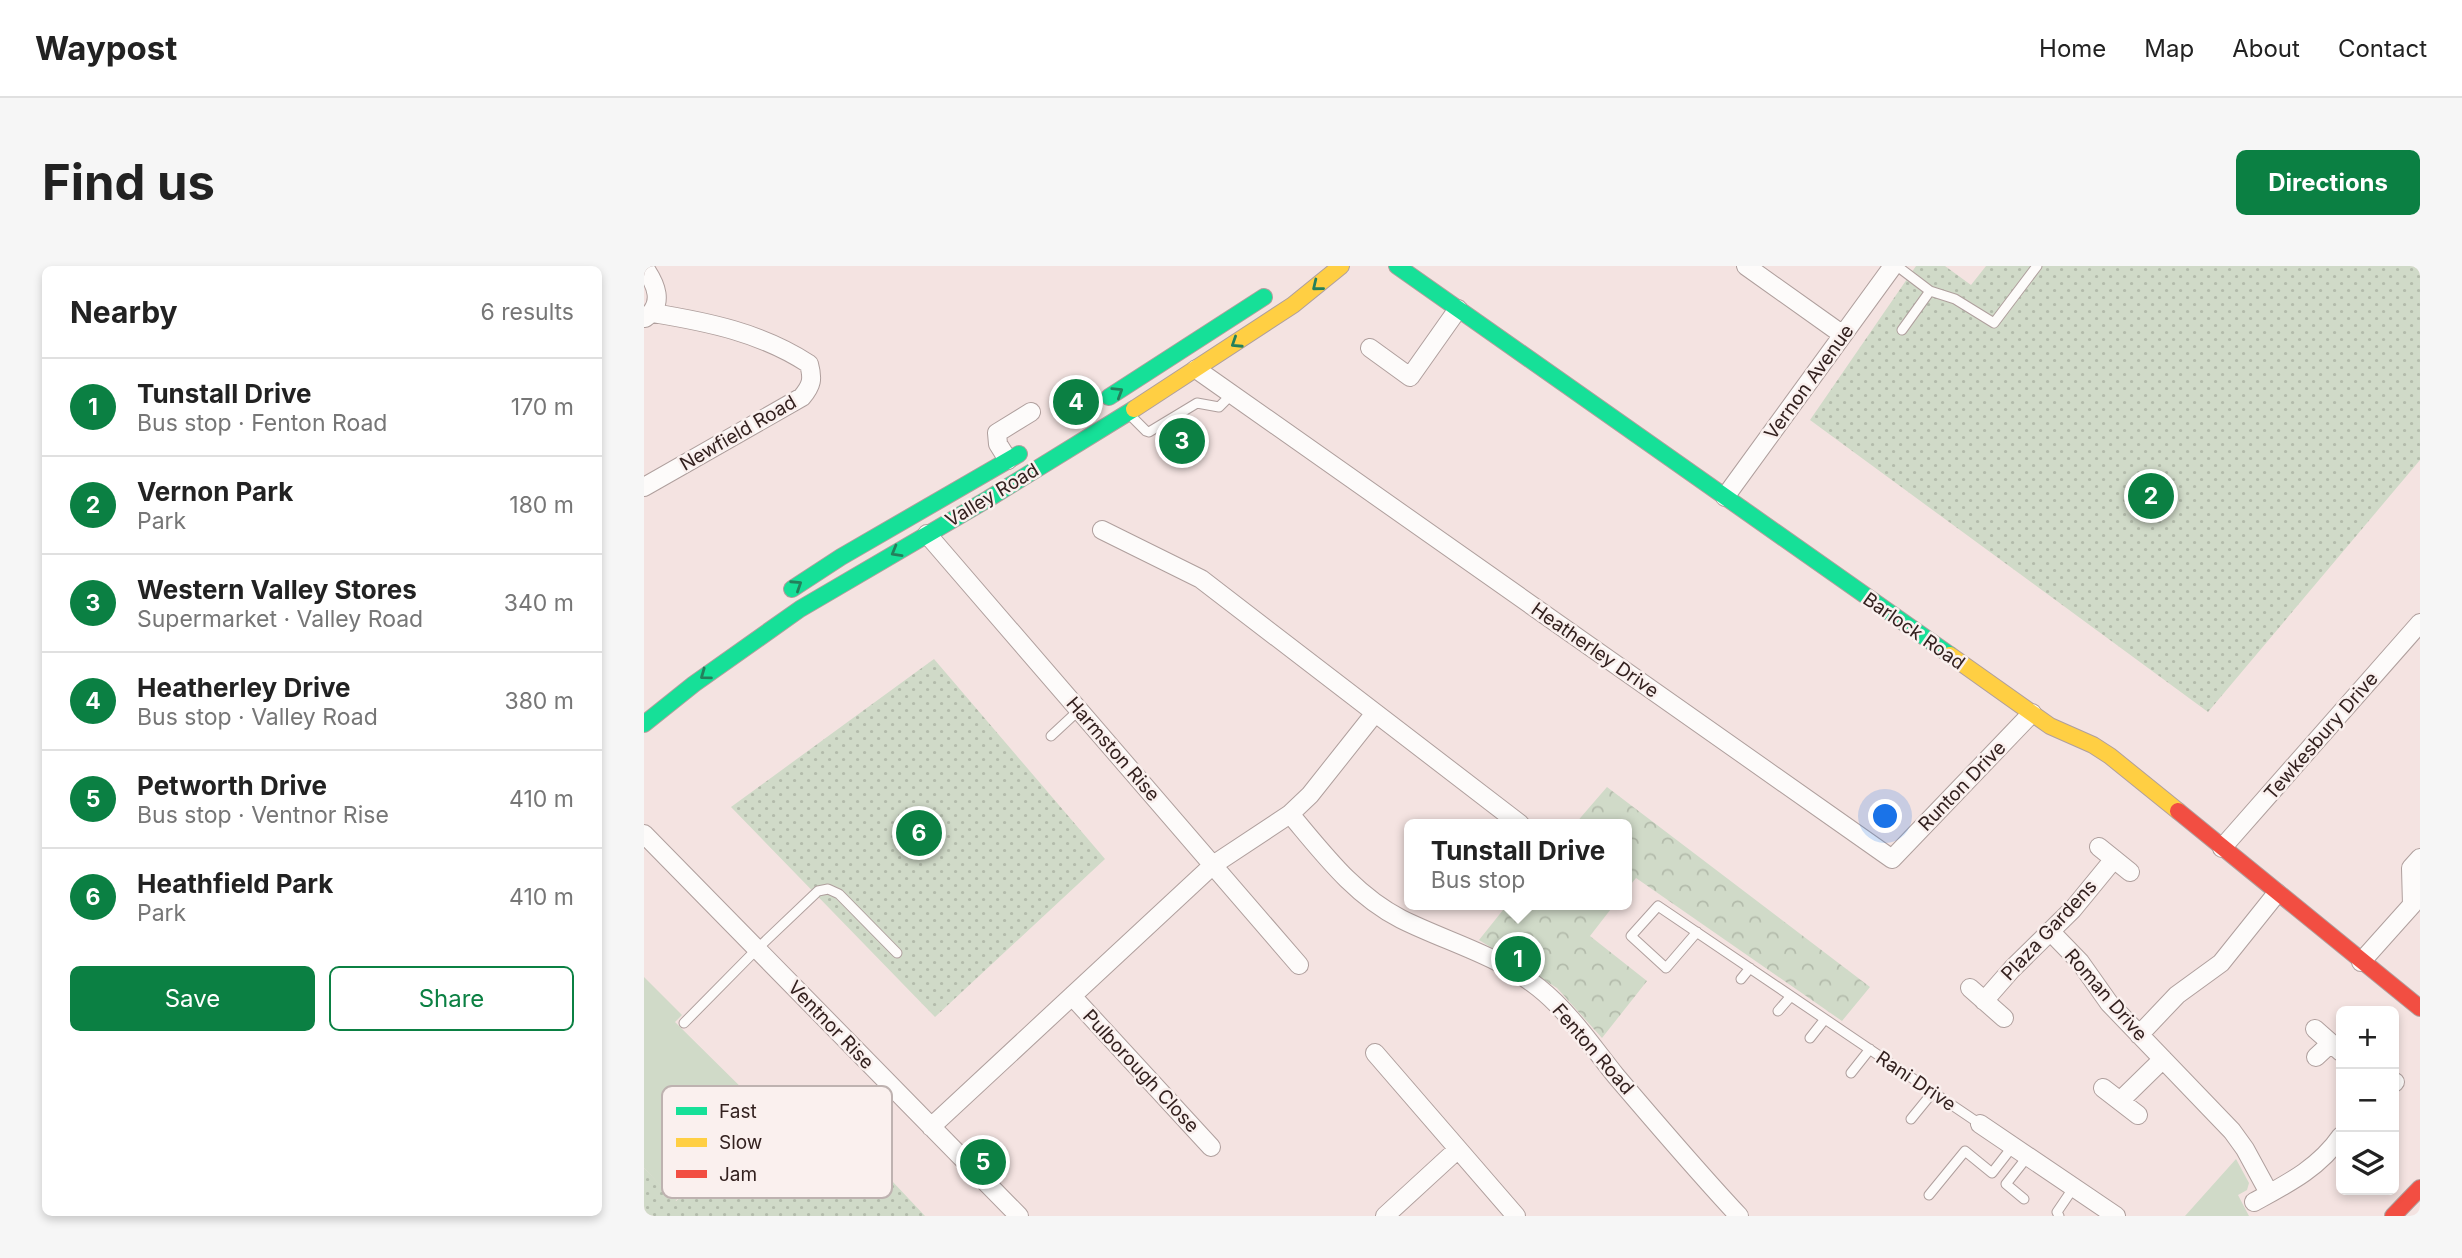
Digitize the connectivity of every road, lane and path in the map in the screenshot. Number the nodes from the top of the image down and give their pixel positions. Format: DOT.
graph roads {
  1 [pos="1341,266"];
  2 [pos="1397,266"];
  3 [pos="1746,266"];
  4 [pos="1895,266"];
  5 [pos="2037,266"];
  6 [pos="644,267"];
  7 [pos="1281,285"];
  8 [pos="1930,291"];
  9 [pos="1458,309"];
  10 [pos="648,316"];
  11 [pos="1902,330"];
  12 [pos="1843,335"];
  13 [pos="1370,348"];
  14 [pos="1196,369"];
  15 [pos="1232,394"];
  16 [pos="1165,398"];
  17 [pos="1091,408"];
  18 [pos="1031,412"];
  19 [pos="1129,412"];
  20 [pos="1178,416"];
  21 [pos="1032,445"];
  22 [pos="1008,460"];
  23 [pos="644,487"];
  24 [pos="1725,497"];
  25 [pos="1102,530"];
  26 [pos="927,534"];
  27 [pos="775,600"];
  28 [pos="2420,623"];
  29 [pos="1079,710"];
  30 [pos="1376,713"];
  31 [pos="2032,713"];
  32 [pos="644,724"];
  33 [pos="1051,736"];
  34 [pos="1290,814"];
  35 [pos="1506,819"];
  36 [pos="644,834"];
  37 [pos="2099,847"];
  38 [pos="2222,848"];
  39 [pos="2420,858"];
  40 [pos="1892,859"];
  41 [pos="2113,859"];
  42 [pos="1213,865"];
  43 [pos="2130,872"];
  44 [pos="2277,893"];
  45 [pos="1697,932"];
  46 [pos="2050,932"];
  47 [pos="757,949"];
  48 [pos="897,953"];
  49 [pos="2361,962"];
  50 [pos="1300,965"];
  51 [pos="1750,968"];
  52 [pos="1741,979"];
  53 [pos="1970,988"];
  54 [pos="1072,996"];
  55 [pos="1790,996"];
  56 [pos="1984,1001"];
  57 [pos="2420,1008"];
  58 [pos="1779,1011"];
  59 [pos="2004,1018"];
  60 [pos="1825,1019"];
  61 [pos="684,1023"];
  62 [pos="2315,1029"];
  63 [pos="2139,1035"];
  64 [pos="1810,1038"];
  65 [pos="2336,1048"];
  66 [pos="1870,1049"];
  67 [pos="1375,1053"];
  68 [pos="2316,1057"];
  69 [pos="2162,1059"];
  70 [pos="1851,1073"];
  71 [pos="892,1086"];
  72 [pos="892,1086"];
  73 [pos="2103,1088"];
  74 [pos="1933,1092"];
  75 [pos="2120,1101"];
  76 [pos="2138,1115"];
  77 [pos="1911,1119"];
  78 [pos="1980,1124"];
  79 [pos="932,1127"];
  80 [pos="2336,1142"];
  81 [pos="1211,1146"];
  82 [pos="1458,1149"];
  83 [pos="2020,1151"];
  84 [pos="2074,1187"];
  85 [pos="2420,1188"];
  86 [pos="1929,1195"];
  87 [pos="2024,1199"];
  88 [pos="2399,1214"];
  89 [pos="1018,1216"];
  90 [pos="1385,1216"];
  91 [pos="1516,1216"];
  92 [pos="1739,1216"];
  93 [pos="2059,1216"];
  94 [pos="2116,1216"];
  1 -- 14 [label="main road, Valley Road, one-way"];
  2 -- 9 [label="main road, Barlock Road"];
  3 -- 12 [label="street"];
  4 -- 8 [label="lane"];
  4 -- 12 [label="street, Vernon Avenue"];
  5 -- 8 [label="lane"];
  6 -- 10 [label="street"];
  17 -- 7 [label="main road, one-way"];
  8 -- 11 [label="lane"];
  9 -- 13 [label="street"];
  9 -- 24 [label="main road, Barlock Road"];
  10 -- 23 [label="street, Newfield Road"];
  12 -- 24 [label="street, Vernon Avenue"];
  14 -- 15 [label="street, Heatherley Drive"];
  14 -- 16 [label="main road, Valley Road"];
  15 -- 20 [label="lane"];
  15 -- 40 [label="street, Heatherley Drive"];
  16 -- 19 [label="main road, Valley Road"];
  16 -- 20 [label="lane"];
  18 -- 22 [label="street"];
  19 -- 20 [label="lane"];
  19 -- 26 [label="main road, Valley Road"];
  21 -- 22 [label="main road, Valley Road"];
  27 -- 22 [label="main road, Valley Road, one-way"];
  24 -- 31 [label="main road, Barlock Road"];
  25 -- 30 [label="street"];
  26 -- 29 [label="street, Harmston Rise"];
  26 -- 32 [label="main road, Valley Road, one-way"];
  28 -- 38 [label="street, Tewkesbury Drive"];
  29 -- 33 [label="lane"];
  29 -- 42 [label="street, Harmston Rise"];
  30 -- 34 [label="street"];
  30 -- 35 [label="street"];
  31 -- 38 [label="main road, Barlock Road"];
  31 -- 40 [label="street, Runton Drive"];
  34 -- 42 [label="street"];
  34 -- 92 [label="street, Fenton Road"];
  36 -- 47 [label="street, Ventnor Rise"];
  37 -- 41 [label="street"];
  38 -- 44 [label="main road, Barlock Road"];
  39 -- 49 [label="street"];
  41 -- 43 [label="street"];
  41 -- 46 [label="street, Plaza Gardens"];
  42 -- 50 [label="street, Harmston Rise"];
  42 -- 54 [label="street"];
  44 -- 49 [label="main road, Barlock Road"];
  44 -- 63 [label="street"];
  45 -- 45 [label="lane, Rani Drive"];
  45 -- 51 [label="lane, Rani Drive"];
  46 -- 56 [label="street, Plaza Gardens"];
  46 -- 63 [label="street, Roman Drive"];
  47 -- 48 [label="lane"];
  47 -- 61 [label="lane"];
  47 -- 72 [label="street, Ventnor Rise"];
  49 -- 57 [label="main road, Barlock Road"];
  51 -- 52 [label="lane"];
  51 -- 55 [label="lane, Rani Drive"];
  53 -- 56 [label="street"];
  54 -- 79 [label="street"];
  54 -- 81 [label="street, Pulborough Close"];
  55 -- 58 [label="lane"];
  55 -- 60 [label="lane, Rani Drive"];
  56 -- 59 [label="street"];
  60 -- 64 [label="lane"];
  60 -- 66 [label="lane, Rani Drive"];
  62 -- 65 [label="street"];
  63 -- 69 [label="street, Roman Drive"];
  65 -- 68 [label="street"];
  66 -- 70 [label="lane"];
  66 -- 74 [label="lane, Rani Drive"];
  67 -- 82 [label="street"];
  69 -- 75 [label="street, Roman Drive"];
  69 -- 80 [label="street, Roman Drive"];
  71 -- 79 [label="street, Ventnor Rise"];
  73 -- 75 [label="street"];
  74 -- 77 [label="lane"];
  74 -- 78 [label="lane, Rani Drive"];
  75 -- 76 [label="street"];
  78 -- 83 [label="street, Rani Drive"];
  79 -- 89 [label="street, Ventnor Rise"];
  82 -- 90 [label="street"];
  82 -- 91 [label="street"];
  83 -- 84 [label="street, Rani Drive"];
  83 -- 86 [label="lane"];
  83 -- 87 [label="lane"];
  84 -- 93 [label="lane"];
  84 -- 94 [label="street, Rani Drive"];
  85 -- 88 [label="main road"];
}
